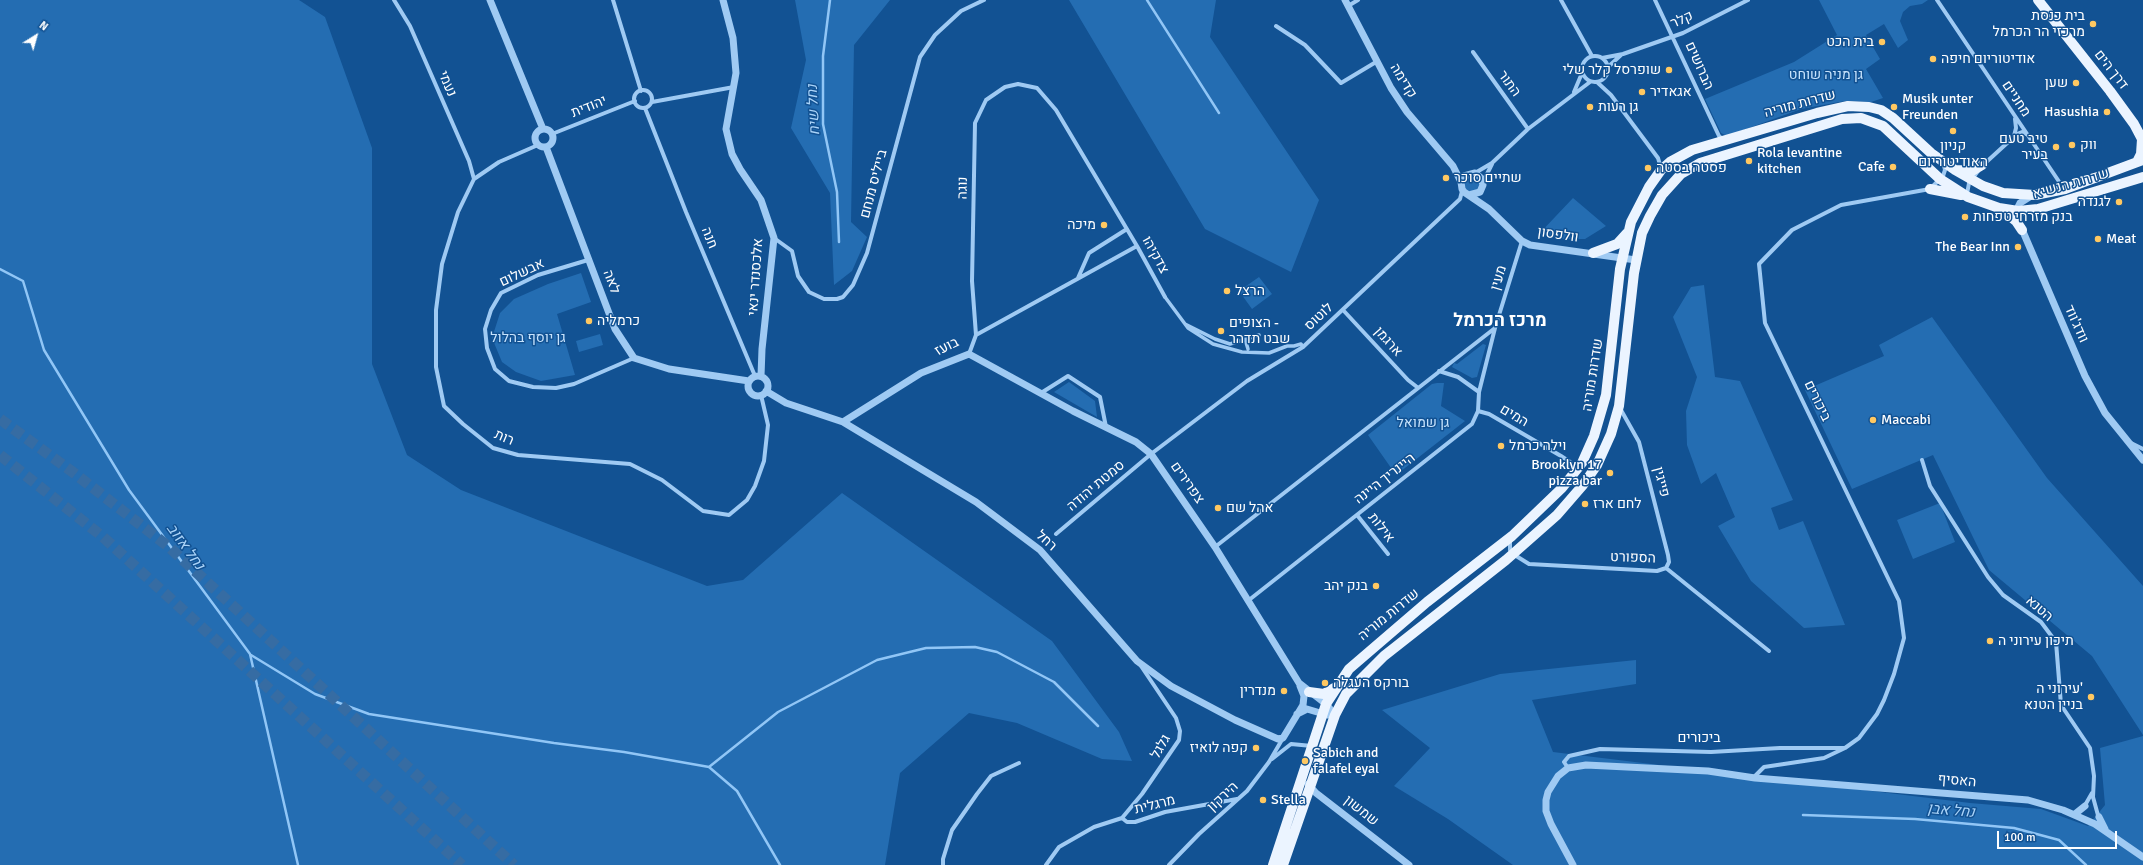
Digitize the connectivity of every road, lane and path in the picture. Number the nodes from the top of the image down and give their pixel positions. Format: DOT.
graph roads {
  1 [pos="394,0"];
  2 [pos="490,0"];
  3 [pos="613,0"];
  4 [pos="723,0"];
  5 [pos="984,0"];
  6 [pos="1358,0"];
  7 [pos="1562,0"];
  8 [pos="1655,0"];
  9 [pos="1748,0"];
  10 [pos="1937,0"];
  11 [pos="2038,0"];
  12 [pos="1346,3"];
  13 [pos="1276,26"];
  14 [pos="1673,36"];
  15 [pos="1473,52"];
  16 [pos="1623,54"];
  17 [pos="1592,56"];
  18 [pos="1602,58"];
  19 [pos="1376,62"];
  20 [pos="1608,66"];
  21 [pos="1582,73"];
  22 [pos="1590,82"];
  23 [pos="1598,82"];
  24 [pos="734,87"];
  25 [pos="1037,88"];
  26 [pos="641,91"];
  27 [pos="1572,94"];
  28 [pos="634,101"];
  29 [pos="652,102"];
  30 [pos="645,108"];
  31 [pos="2013,114"];
  32 [pos="543,129"];
  33 [pos="1528,129"];
  34 [pos="552,134"];
  35 [pos="2028,135"];
  36 [pos="2014,136"];
  37 [pos="1723,140"];
  38 [pos="2142,140"];
  39 [pos="538,145"];
  40 [pos="546,147"];
  41 [pos="1942,161"];
  42 [pos="2140,161"];
  43 [pos="1492,163"];
  44 [pos="1982,165"];
  45 [pos="1453,166"];
  46 [pos="1661,170"];
  47 [pos="1955,170"];
  48 [pos="1471,174"];
  49 [pos="2143,177"];
  50 [pos="474,179"];
  51 [pos="1940,179"];
  52 [pos="1971,180"];
  53 [pos="1482,185"];
  54 [pos="1462,186"];
  55 [pos="1930,189"];
  56 [pos="2065,189"];
  57 [pos="1469,195"];
  58 [pos="2035,195"];
  59 [pos="1968,197"];
  60 [pos="2000,208"];
  61 [pos="1489,209"];
  62 [pos="2018,211"];
  63 [pos="1127,229"];
  64 [pos="1629,230"];
  65 [pos="2022,230"];
  66 [pos="774,238"];
  67 [pos="1522,241"];
  68 [pos="1137,246"];
  69 [pos="1593,253"];
  70 [pos="1622,258"];
  71 [pos="588,260"];
  72 [pos="1636,260"];
  73 [pos="1078,278"];
  74 [pos="1165,297"];
  75 [pos="1343,310"];
  76 [pos="1184,323"];
  77 [pos="1495,328"];
  78 [pos="976,335"];
  79 [pos="1259,335"];
  80 [pos="1245,339"];
  81 [pos="1303,347"];
  82 [pos="1248,349"];
  83 [pos="968,354"];
  84 [pos="634,358"];
  85 [pos="1438,371"];
  86 [pos="758,376"];
  87 [pos="749,381"];
  88 [pos="1417,387"];
  89 [pos="1479,392"];
  90 [pos="764,393"];
  91 [pos="1041,393"];
  92 [pos="1619,406"];
  93 [pos="1478,411"];
  94 [pos="843,422"];
  95 [pos="1106,428"];
  96 [pos="2127,440"];
  97 [pos="2143,449"];
  98 [pos="1151,454"];
  99 [pos="1922,460"];
  100 [pos="2143,460"];
  101 [pos="1576,471"];
  102 [pos="1357,515"];
  103 [pos="1056,534"];
  104 [pos="1512,536"];
  105 [pos="1215,547"];
  106 [pos="1388,554"];
  107 [pos="1513,554"];
  108 [pos="1666,568"];
  109 [pos="1249,600"];
  110 [pos="1768,650"];
  111 [pos="1137,661"];
  112 [pos="1299,683"];
  113 [pos="1336,687"];
  114 [pos="1309,692"];
  115 [pos="1324,708"];
  116 [pos="1297,714"];
  117 [pos="1335,715"];
  118 [pos="1283,738"];
  119 [pos="1312,746"];
  120 [pos="1845,748"];
  121 [pos="1269,762"];
  122 [pos="1019,763"];
  123 [pos="1568,768"];
  124 [pos="1303,773"];
  125 [pos="1754,777"];
  126 [pos="1310,787"];
  127 [pos="2092,793"];
  128 [pos="1238,799"];
  129 [pos="2095,805"];
  130 [pos="2085,806"];
  131 [pos="2078,816"];
  132 [pos="2099,817"];
  133 [pos="1122,818"];
  134 [pos="2095,824"];
  135 [pos="2105,829"];
  136 [pos="2143,857"];
  137 [pos="943,865"];
  138 [pos="1046,865"];
  139 [pos="1169,865"];
  140 [pos="1273,865"];
  141 [pos="1284,865"];
  142 [pos="1409,865"];
  143 [pos="1573,865"];
  1 -- 50 [label="street, נעמי"];
  2 -- 32 [label="street"];
  3 -- 26 [label="street"];
  4 -- 24 [label="street, אלכסנדר ינאי"];
  5 -- 66 [label="street, בייליס מנחם"];
  6 -- 12 [label="street"];
  7 -- 17 [label="street"];
  8 -- 14 [label="street, הברושים"];
  9 -- 14 [label="street, קלר"];
  10 -- 31 [label="street, מחניים"];
  11 -- 38 [label="main road, דרך הים"];
  12 -- 19 [label="street, קדימה"];
  13 -- 19 [label="street"];
  14 -- 16 [label="street, קלר"];
  14 -- 37 [label="street, הברושים"];
  15 -- 33 [label="street, התור"];
  16 -- 18 [label="street, קלר"];
  16 -- 20 [label="street, קלר"];
  17 -- 18 [label="street"];
  17 -- 21 [label="street"];
  18 -- 20 [label="street"];
  19 -- 45 [label="street, קדימה"];
  20 -- 23 [label="street"];
  21 -- 22 [label="street"];
  21 -- 27 [label="street"];
  22 -- 23 [label="street"];
  22 -- 27 [label="street"];
  23 -- 46 [label="street"];
  24 -- 29 [label="street"];
  24 -- 66 [label="street, אלכסנדר ינאי"];
  25 -- 63 [label="street, צדקיהו"];
  25 -- 78 [label="street, נוגה"];
  26 -- 28 [label="street"];
  26 -- 29 [label="street"];
  27 -- 33 [label="street"];
  28 -- 30 [label="street"];
  28 -- 34 [label="street, יהודית"];
  29 -- 30 [label="street"];
  30 -- 86 [label="street, חנה"];
  31 -- 35 [label="street, מחניים"];
  31 -- 36 [label="street"];
  32 -- 34 [label="street"];
  32 -- 39 [label="street"];
  33 -- 43 [label="street"];
  34 -- 40 [label="street"];
  35 -- 36 [label="street"];
  35 -- 56 [label="street, מחניים"];
  36 -- 44 [label="street"];
  37 -- 41 [label="main road, שדרות מוריה"];
  37 -- 46 [label="main road, שדרות מוריה"];
  38 -- 42 [label="main road"];
  39 -- 40 [label="street"];
  39 -- 50 [label="street, רות"];
  40 -- 71 [label="street, לאה"];
  41 -- 47 [label="main road, שדרות מוריה"];
  41 -- 51 [label="street"];
  42 -- 56 [label="main road, שדרות הנשיא"];
  43 -- 48 [label="street"];
  43 -- 53 [label="street"];
  44 -- 47 [label="main road"];
  44 -- 52 [label="street"];
  45 -- 48 [label="street, קדימה"];
  45 -- 54 [label="street, קדימה"];
  46 -- 64 [label="main road, שדרות מוריה"];
  47 -- 52 [label="main road, שדרות מוריה"];
  48 -- 53 [label="street"];
  48 -- 54 [label="street"];
  49 -- 62 [label="main road, שדרות הנשיא"];
  50 -- 90 [label="street, רות"];
  51 -- 55 [label="street"];
  51 -- 59 [label="main road, שדרות הנשיא"];
  51 -- 72 [label="main road, שדרות מוריה"];
  52 -- 58 [label="main road, שדרות הנשיא"];
  52 -- 59 [label="street"];
  53 -- 57 [label="street"];
  53 -- 61 [label="street, וולפסון"];
  54 -- 57 [label="street, וולפסון"];
  54 -- 75 [label="street, לוטוס"];
  55 -- 59 [label="main road"];
  55 -- 120 [label="street, ביכורים"];
  56 -- 58 [label="main road, שדרות הנשיא"];
  57 -- 61 [label="street, וולפסון"];
  58 -- 62 [label="street"];
  59 -- 60 [label="main road, שדרות הנשיא"];
  60 -- 62 [label="main road, שדרות הנשיא"];
  60 -- 65 [label="main road"];
  61 -- 67 [label="street, וולפסון"];
  62 -- 65 [label="street, וודג'ווד"];
  63 -- 68 [label="street, צדקיהו"];
  63 -- 73 [label="street"];
  64 -- 69 [label="main road"];
  64 -- 70 [label="main road, שדרות מוריה"];
  65 -- 96 [label="street, וודג'ווד"];
  66 -- 86 [label="street, אלכסנדר ינאי"];
  67 -- 69 [label="street, וולפסון"];
  67 -- 77 [label="street, מעין"];
  68 -- 73 [label="street, בועז"];
  68 -- 74 [label="street, צדקיהו"];
  69 -- 70 [label="street, וולפסון"];
  70 -- 72 [label="street, וולפסון"];
  70 -- 101 [label="main road, שדרות מוריה"];
  71 -- 84 [label="street, לאה"];
  71 -- 84 [label="street, אבשלום"];
  72 -- 92 [label="main road, שדרות מוריה"];
  73 -- 78 [label="street, בועז"];
  74 -- 76 [label="street, צדקיהו"];
  75 -- 81 [label="street, לוטוס"];
  75 -- 88 [label="street, ארגמן"];
  76 -- 80 [label="street"];
  76 -- 81 [label="street, צדקיהו"];
  77 -- 85 [label="street"];
  77 -- 89 [label="street, מעין"];
  78 -- 83 [label="street, בועז"];
  79 -- 80 [label="street"];
  80 -- 82 [label="street"];
  81 -- 98 [label="street, לוטוס"];
  83 -- 91 [label="street, צפרירים"];
  83 -- 94 [label="street, בועז"];
  84 -- 87 [label="street"];
  85 -- 88 [label="street"];
  85 -- 89 [label="street"];
  86 -- 87 [label="street"];
  86 -- 90 [label="street"];
  87 -- 90 [label="street"];
  88 -- 105 [label="street"];
  89 -- 93 [label="street, היינריך היינה"];
  90 -- 94 [label="street, רחל"];
  91 -- 95 [label="street, צפרירים"];
  91 -- 95 [label="street"];
  92 -- 107 [label="main road, שדרות מוריה"];
  92 -- 108 [label="street, פייגין"];
  93 -- 101 [label="street, המים"];
  93 -- 102 [label="street, היינריך היינה"];
  94 -- 111 [label="street, רחל"];
  95 -- 98 [label="street, צפרירים"];
  96 -- 97 [label="street"];
  96 -- 100 [label="street, וודג'ווד"];
  98 -- 103 [label="street, סמטת יהודה"];
  98 -- 105 [label="street, צפרירים"];
  99 -- 127 [label="street, הטנא"];
  101 -- 104 [label="main road, שדרות מוריה"];
  102 -- 106 [label="street, אילות"];
  102 -- 109 [label="street, היינריך היינה"];
  104 -- 107 [label="street"];
  104 -- 113 [label="main road, שדרות מוריה"];
  105 -- 109 [label="street, צפרירים"];
  107 -- 108 [label="street, הספורט"];
  107 -- 117 [label="main road, שדרות מוריה"];
  108 -- 110 [label="street, הספורט"];
  109 -- 112 [label="street, צפרירים"];
  111 -- 118 [label="street, רחל"];
  111 -- 133 [label="street, גלגל"];
  112 -- 114 [label="street, צפרירים"];
  112 -- 116 [label="street"];
  113 -- 114 [label="main road"];
  113 -- 115 [label="main road, שדרות מוריה"];
  114 -- 115 [label="street, צפרירים"];
  115 -- 116 [label="street"];
  115 -- 117 [label="street, צפרירים"];
  115 -- 119 [label="main road, שדרות מוריה"];
  116 -- 118 [label="street"];
  117 -- 126 [label="main road, שדרות מוריה"];
  118 -- 121 [label="street, הירקון"];
  119 -- 121 [label="street"];
  119 -- 124 [label="main road, שדרות מוריה"];
  120 -- 123 [label="street, ביכורים"];
  120 -- 125 [label="street, ביכורים"];
  121 -- 128 [label="street, הירקון"];
  122 -- 137 [label="street"];
  123 -- 125 [label="street"];
  123 -- 143 [label="street, ביכורים"];
  124 -- 126 [label="street, שמשון"];
  124 -- 140 [label="main road, שדרות מוריה"];
  125 -- 131 [label="street, האסיף"];
  126 -- 141 [label="main road, שדרות מוריה"];
  126 -- 142 [label="street, שמשון"];
  127 -- 129 [label="street, הטנא"];
  127 -- 130 [label="street, הטנא"];
  128 -- 133 [label="street, מרגלית"];
  128 -- 139 [label="street, הירקון"];
  129 -- 130 [label="street"];
  129 -- 132 [label="street, הטנא"];
  130 -- 131 [label="street"];
  131 -- 134 [label="street, האסיף"];
  132 -- 134 [label="street"];
  132 -- 135 [label="street"];
  133 -- 138 [label="street, מרגלית"];
  134 -- 135 [label="street, האסיף"];
  135 -- 136 [label="street, האסיף"];
}
